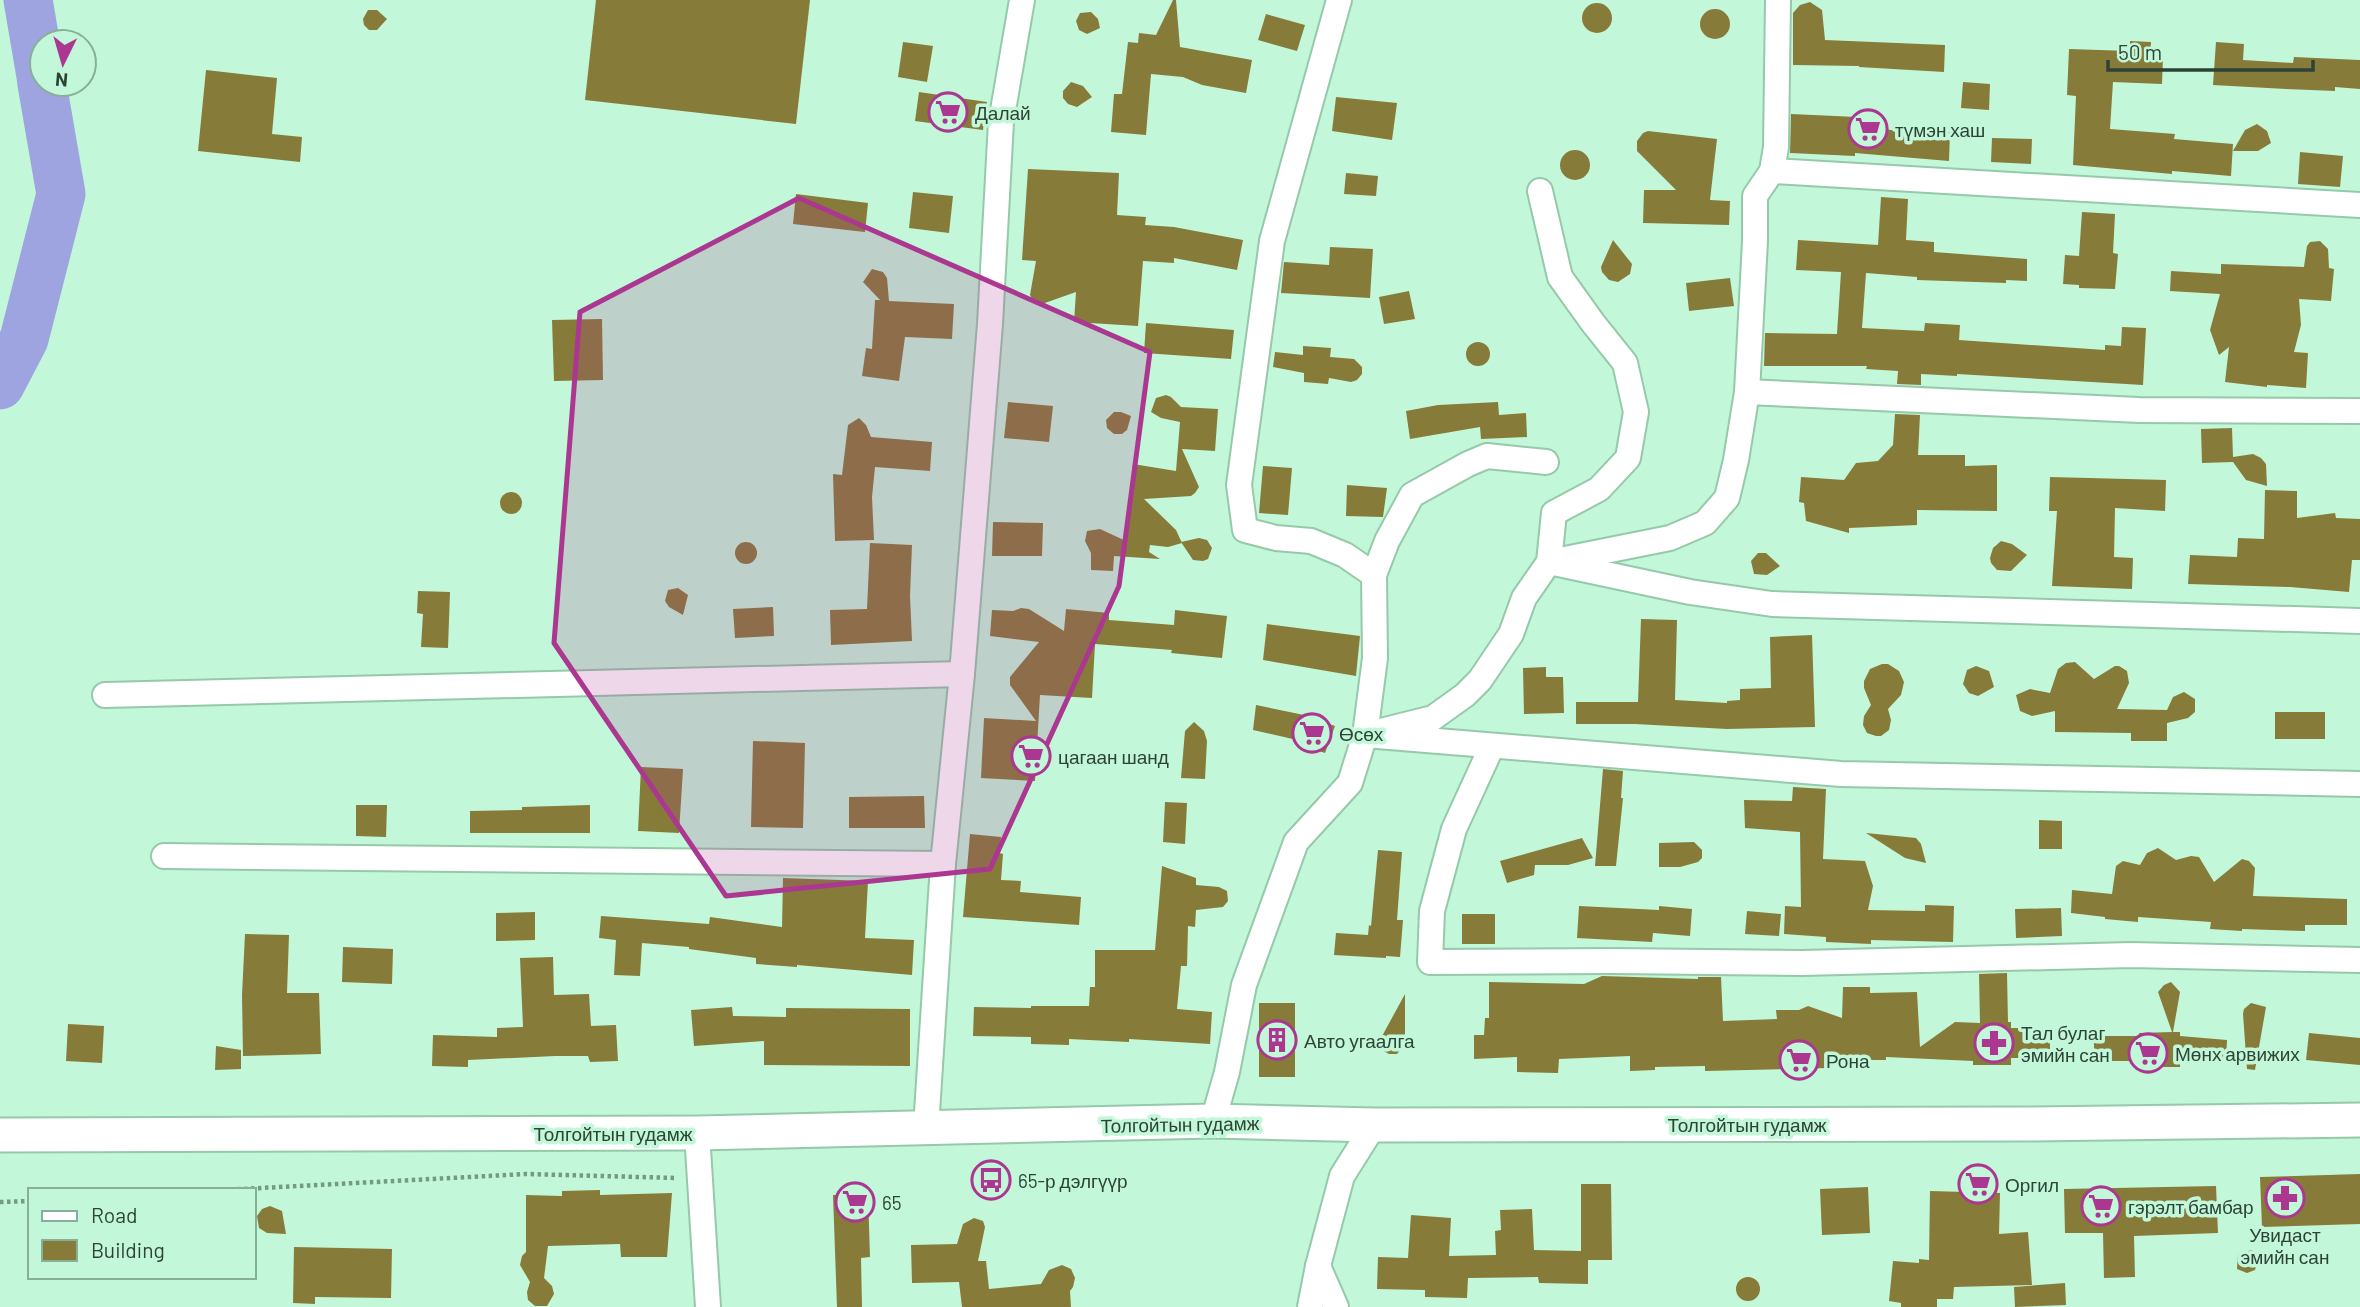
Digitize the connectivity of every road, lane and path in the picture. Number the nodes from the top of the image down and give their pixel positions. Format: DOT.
graph roads {
  1 [pos="1022,0"];
  2 [pos="1339,0"];
  3 [pos="1778,0"];
  4 [pos="1772,171"];
  5 [pos="1540,191"];
  6 [pos="2360,205"];
  7 [pos="1747,392"];
  8 [pos="2360,411"];
  9 [pos="1546,461"];
  10 [pos="1549,562"];
  11 [pos="1374,575"];
  12 [pos="2360,621"];
  13 [pos="962,674"];
  14 [pos="105,695"];
  15 [pos="1365,735"];
  16 [pos="1492,746"];
  17 [pos="2360,784"];
  18 [pos="164,856"];
  19 [pos="943,864"];
  20 [pos="2360,960"];
  21 [pos="2360,1120"];
  22 [pos="1213,1121"];
  23 [pos="1374,1125"];
  24 [pos="926,1128"];
  25 [pos="697,1133"];
  26 [pos="0,1135"];
  27 [pos="700,1179"];
  28 [pos="256,1188"];
  29 [pos="28,1201"];
  30 [pos="0,1202"];
  31 [pos="1318,1266"];
  32 [pos="708,1307"];
  33 [pos="1310,1307"];
  34 [pos="1336,1307"];
  1 -- 13 [label="street"];
  2 -- 11 [label="street"];
  3 -- 4 [label="street"];
  4 -- 6 [label="street"];
  4 -- 7 [label="street"];
  5 -- 10 [label="street"];
  7 -- 8 [label="street"];
  7 -- 10 [label="street"];
  9 -- 11 [label="street"];
  10 -- 12 [label="street"];
  10 -- 15 [label="street"];
  11 -- 15 [label="street"];
  13 -- 14 [label="street"];
  13 -- 19 [label="street"];
  15 -- 16 [label="street"];
  15 -- 22 [label="street"];
  16 -- 17 [label="street"];
  16 -- 20 [label="street"];
  18 -- 19 [label="street"];
  19 -- 24 [label="street"];
  21 -- 23 [label="main road, Толгойтын гудамж"];
  22 -- 23 [label="main road, Толгойтын гудамж"];
  22 -- 24 [label="main road, Толгойтын гудамж"];
  23 -- 31 [label="street"];
  24 -- 25 [label="main road, Толгойтын гудамж"];
  25 -- 26 [label="main road, Толгойтын гудамж"];
  25 -- 27 [label="street"];
  27 -- 28 [label="path"];
  27 -- 32 [label="street"];
  29 -- 30 [label="path"];
  31 -- 33 [label="street"];
  31 -- 34 [label="street"];
}
